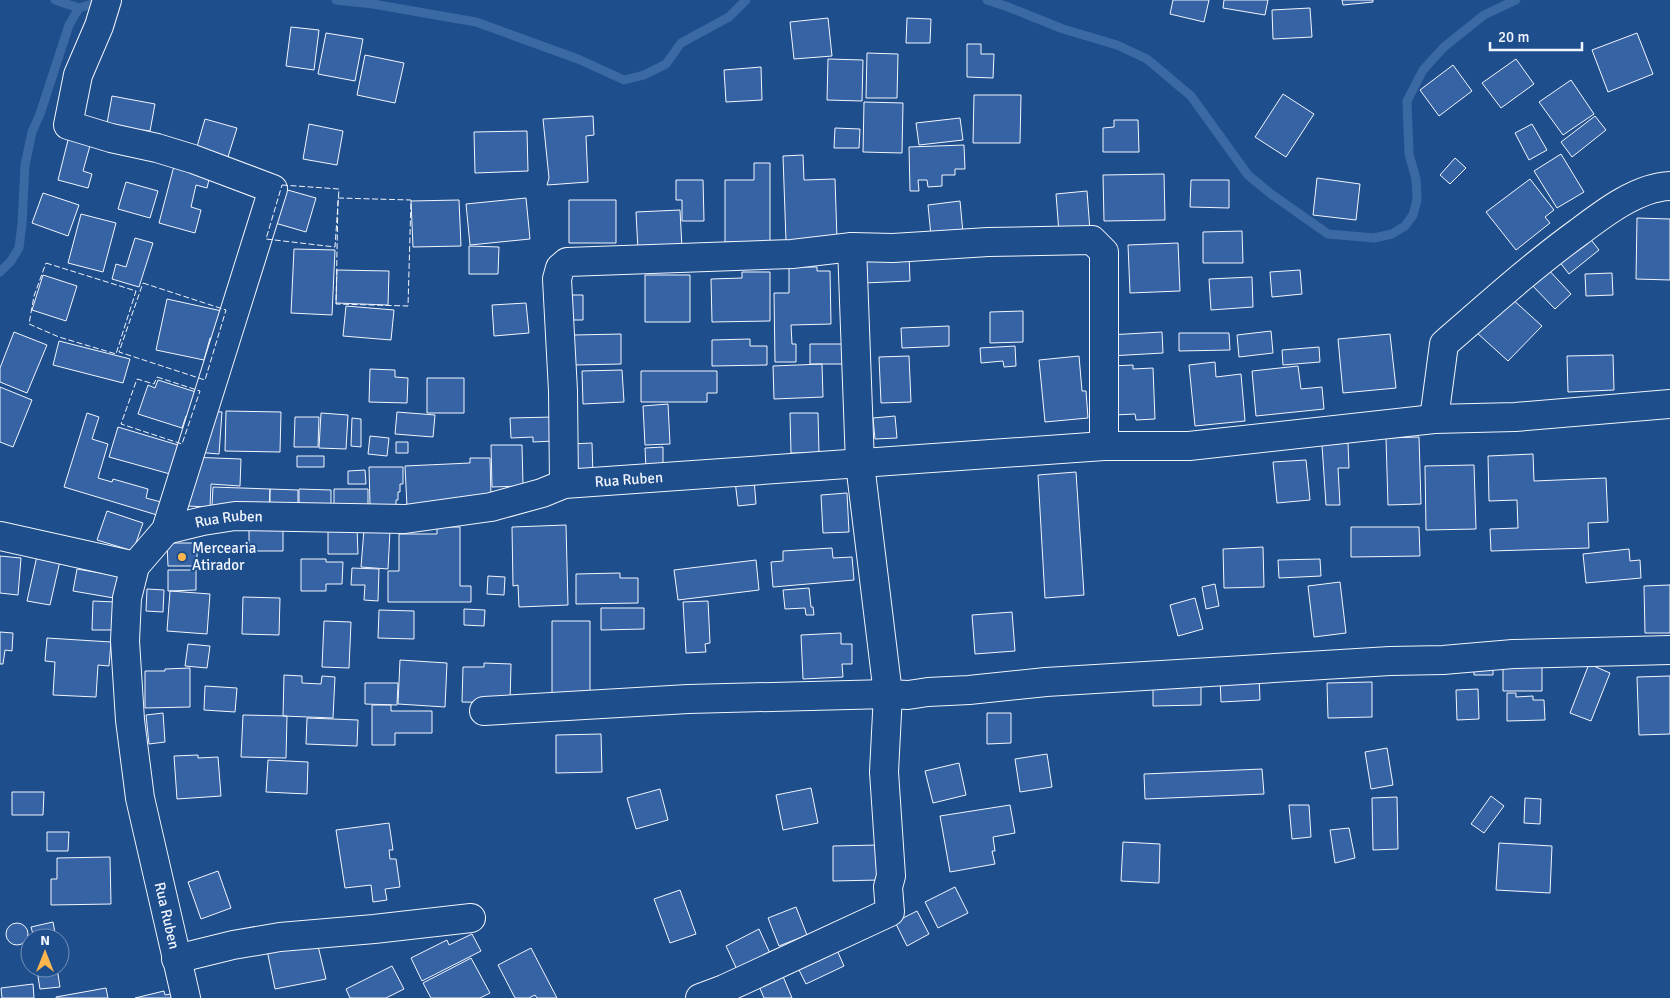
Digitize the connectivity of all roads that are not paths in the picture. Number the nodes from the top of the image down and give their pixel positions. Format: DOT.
graph roads {
  1 [pos="107,0"];
  2 [pos="1670,186"];
  3 [pos="852,247"];
  4 [pos="1670,404"];
  5 [pos="1434,419"];
  6 [pos="1104,446"];
  7 [pos="860,464"];
  8 [pos="564,484"];
  9 [pos="166,530"];
  10 [pos="0,536"];
  11 [pos="135,566"];
  12 [pos="1670,650"];
  13 [pos="888,694"];
  14 [pos="484,711"];
  15 [pos="471,918"];
  16 [pos="176,959"];
  17 [pos="186,998"];
  18 [pos="700,998"];
  1 -- 9 [label="street, Rua Ruben"];
  2 -- 5 [label="street"];
  3 -- 6 [label="street"];
  3 -- 7 [label="street"];
  3 -- 8 [label="street"];
  4 -- 5 [label="street, Rua Ruben"];
  5 -- 6 [label="street, Rua Ruben"];
  6 -- 7 [label="street, Rua Ruben"];
  7 -- 8 [label="street, Rua Ruben"];
  7 -- 13 [label="street"];
  8 -- 9 [label="street, Rua Ruben"];
  9 -- 11 [label="street"];
  10 -- 11 [label="street"];
  11 -- 16 [label="street, Rua Ruben"];
  12 -- 13 [label="street"];
  13 -- 14 [label="street"];
  13 -- 18 [label="street"];
  15 -- 16 [label="street"];
  16 -- 17 [label="street, Rua Ruben"];
}
